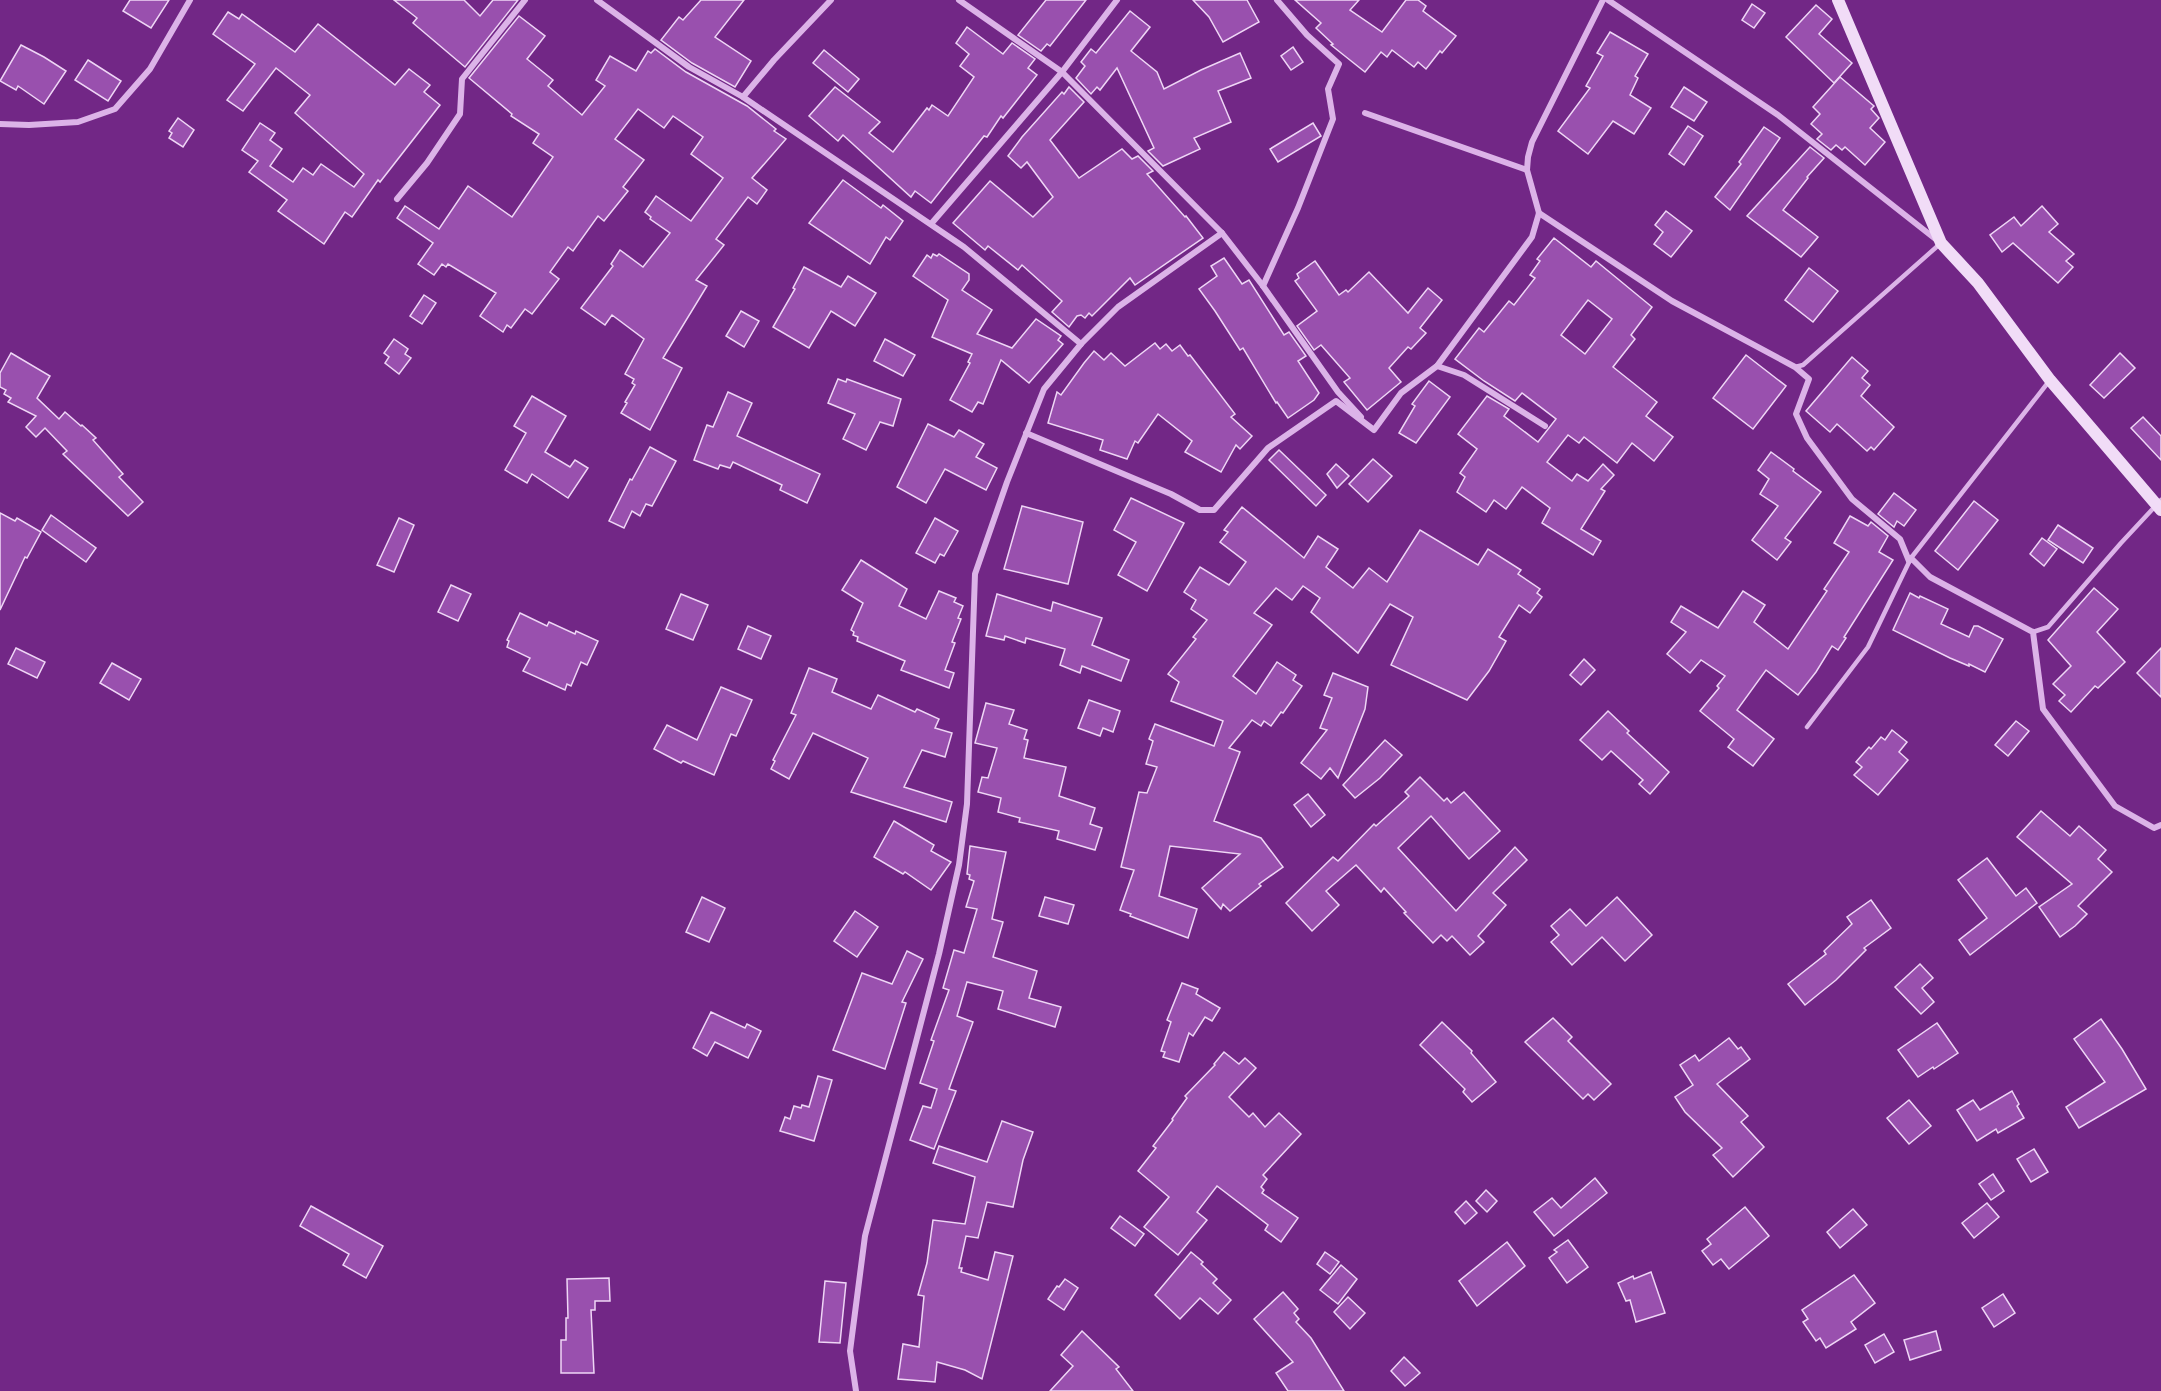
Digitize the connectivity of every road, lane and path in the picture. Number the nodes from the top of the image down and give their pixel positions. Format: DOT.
graph roads {
  1 [pos="190,0"];
  2 [pos="525,0"];
  3 [pos="597,0"];
  4 [pos="831,0"];
  5 [pos="959,0"];
  6 [pos="1117,0"];
  7 [pos="1277,0"];
  8 [pos="1606,0"];
  9 [pos="1838,0"];
  10 [pos="1062,72"];
  11 [pos="743,97"];
  12 [pos="1365,113"];
  13 [pos="0,124"];
  14 [pos="1527,170"];
  15 [pos="397,199"];
  16 [pos="1539,213"];
  17 [pos="931,224"];
  18 [pos="1222,233"];
  19 [pos="1941,243"];
  20 [pos="1263,286"];
  21 [pos="1081,344"];
  22 [pos="1437,366"];
  23 [pos="1795,368"];
  24 [pos="2050,380"];
  25 [pos="1545,426"];
  26 [pos="1374,430"];
  27 [pos="1026,433"];
  28 [pos="2159,505"];
  29 [pos="1910,560"];
  30 [pos="2033,632"];
  31 [pos="1807,727"];
  32 [pos="2161,825"];
  33 [pos="856,1391"];
  1 -- 13 [label="street"];
  2 -- 15 [label="street"];
  3 -- 11 [label="street"];
  4 -- 11 [label="street"];
  5 -- 10 [label="street"];
  6 -- 10 [label="street"];
  7 -- 20 [label="street"];
  8 -- 14 [label="street"];
  8 -- 19 [label="street"];
  9 -- 19 [label="main road"];
  10 -- 17 [label="street"];
  10 -- 18 [label="street"];
  11 -- 17 [label="street"];
  12 -- 14 [label="street"];
  14 -- 16 [label="street"];
  16 -- 22 [label="street"];
  16 -- 23 [label="street"];
  17 -- 21 [label="street"];
  18 -- 20 [label="street"];
  18 -- 21 [label="street"];
  19 -- 23 [label="lane"];
  19 -- 24 [label="main road"];
  20 -- 26 [label="street"];
  21 -- 27 [label="street"];
  22 -- 25 [label="street"];
  22 -- 26 [label="street"];
  23 -- 29 [label="street"];
  24 -- 28 [label="main road"];
  24 -- 29 [label="lane"];
  26 -- 27 [label="street"];
  27 -- 33 [label="street"];
  28 -- 30 [label="lane"];
  29 -- 30 [label="street"];
  29 -- 31 [label="lane"];
  30 -- 32 [label="street"];
}
